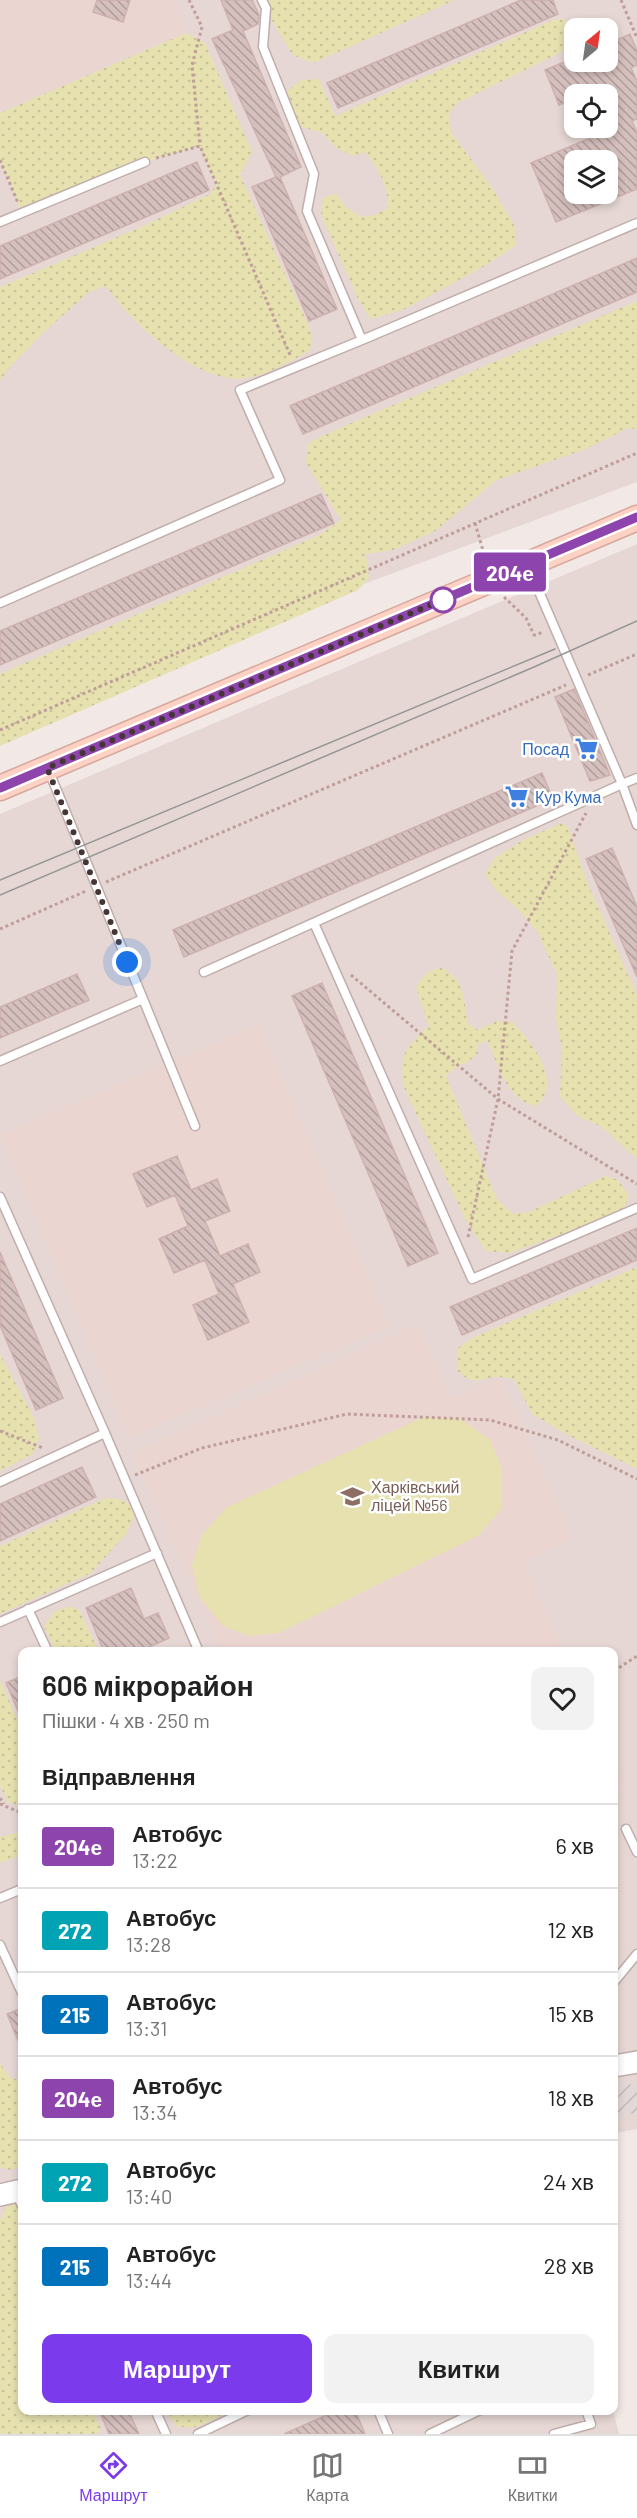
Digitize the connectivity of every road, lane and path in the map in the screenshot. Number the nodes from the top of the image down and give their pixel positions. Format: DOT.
graph roads {
  1 [pos="189,0"];
  2 [pos="262,0"];
  3 [pos="621,0"];
  4 [pos="637,38"];
  5 [pos="200,146"];
  6 [pos="0,160"];
  7 [pos="145,162"];
  8 [pos="22,213"];
  9 [pos="0,222"];
  10 [pos="637,223"];
  11 [pos="362,340"];
  12 [pos="295,367"];
  13 [pos="637,453"];
  14 [pos="637,518"];
  15 [pos="475,523"];
  16 [pos="486,561"];
  17 [pos="528,564"];
  18 [pos="496,590"];
  19 [pos="0,603"];
  20 [pos="555,628"];
  21 [pos="637,654"];
  22 [pos="577,680"];
  23 [pos="0,730"];
  24 [pos="47,768"];
  25 [pos="637,778"];
  26 [pos="622,784"];
  27 [pos="0,788"];
  28 [pos="596,796"];
  29 [pos="637,825"];
  30 [pos="96,887"];
  31 [pos="314,923"];
  32 [pos="0,928"];
  33 [pos="329,956"];
  34 [pos="204,972"];
  35 [pos="143,999"];
  36 [pos="0,1061"];
  37 [pos="498,1099"];
  38 [pos="195,1126"];
  39 [pos="637,1184"];
  40 [pos="0,1197"];
  41 [pos="637,1208"];
  42 [pos="463,1258"];
  43 [pos="0,1431"];
  44 [pos="105,1433"];
  45 [pos="58,1454"];
  46 [pos="125,1479"];
  47 [pos="637,1479"];
  48 [pos="0,1482"];
  49 [pos="157,1553"];
  50 [pos="28,1609"];
  51 [pos="0,1622"];
  52 [pos="46,1647"];
  53 [pos="197,1647"];
  54 [pos="637,1656"];
  55 [pos="618,1668"];
  56 [pos="0,1798"];
  57 [pos="2,1805"];
  58 [pos="18,1811"];
  59 [pos="626,1829"];
  60 [pos="637,1852"];
  61 [pos="18,1890"];
  62 [pos="0,1898"];
  63 [pos="0,1946"];
  64 [pos="637,1954"];
  65 [pos="618,1977"];
  66 [pos="18,1984"];
  67 [pos="637,2062"];
  68 [pos="618,2065"];
  69 [pos="157,2415"];
  70 [pos="238,2415"];
  71 [pos="380,2415"];
  72 [pos="470,2415"];
  73 [pos="588,2415"];
  74 [pos="166,2434"];
  75 [pos="198,2434"];
  76 [pos="388,2434"];
  77 [pos="430,2434"];
  78 [pos="554,2434"];
  1 -- 5 [label="path"];
  2 -- 11 [label="lane"];
  3 -- 4 [label="path"];
  5 -- 7 [label="path"];
  5 -- 12 [label="path"];
  6 -- 8 [label="path"];
  7 -- 8 [label="lane"];
  8 -- 9 [label="lane"];
  10 -- 11 [label="lane"];
  11 -- 12 [label="lane"];
  12 -- 19 [label="lane"];
  13 -- 15 [label="path"];
  14 -- 17 [label="main road"];
  15 -- 16 [label="path"];
  15 -- 23 [label="path"];
  17 -- 20 [label="lane"];
  17 -- 24 [label="main road"];
  18 -- 20 [label="path"];
  20 -- 22 [label="lane"];
  21 -- 22 [label="path"];
  22 -- 26 [label="lane"];
  22 -- 30 [label="path"];
  24 -- 27 [label="main road"];
  24 -- 30 [label="lane"];
  25 -- 26 [label="lane"];
  26 -- 28 [label="lane"];
  26 -- 29 [label="lane"];
  28 -- 31 [label="lane"];
  28 -- 37 [label="path"];
  30 -- 32 [label="path"];
  30 -- 35 [label="lane"];
  31 -- 33 [label="lane"];
  31 -- 34 [label="lane"];
  33 -- 37 [label="path"];
  33 -- 42 [label="lane"];
  35 -- 36 [label="lane"];
  35 -- 38 [label="lane"];
  37 -- 39 [label="path"];
  37 -- 42 [label="path"];
  40 -- 44 [label="lane"];
  41 -- 42 [label="lane"];
  43 -- 45 [label="path"];
  44 -- 45 [label="lane"];
  44 -- 46 [label="lane"];
  45 -- 48 [label="lane"];
  46 -- 47 [label="path"];
  46 -- 49 [label="lane"];
  49 -- 50 [label="lane"];
  49 -- 53 [label="lane"];
  50 -- 51 [label="lane"];
  50 -- 52 [label="lane"];
  54 -- 55 [label="path"];
  56 -- 57 [label="path"];
  57 -- 58 [label="path"];
  59 -- 60 [label="lane"];
  61 -- 62 [label="lane"];
  63 -- 66 [label="lane"];
  64 -- 65 [label="lane"];
  67 -- 68 [label="street"];
  69 -- 74 [label="lane"];
  70 -- 75 [label="lane"];
  71 -- 76 [label="lane"];
  72 -- 77 [label="lane"];
  73 -- 78 [label="lane"];
}
